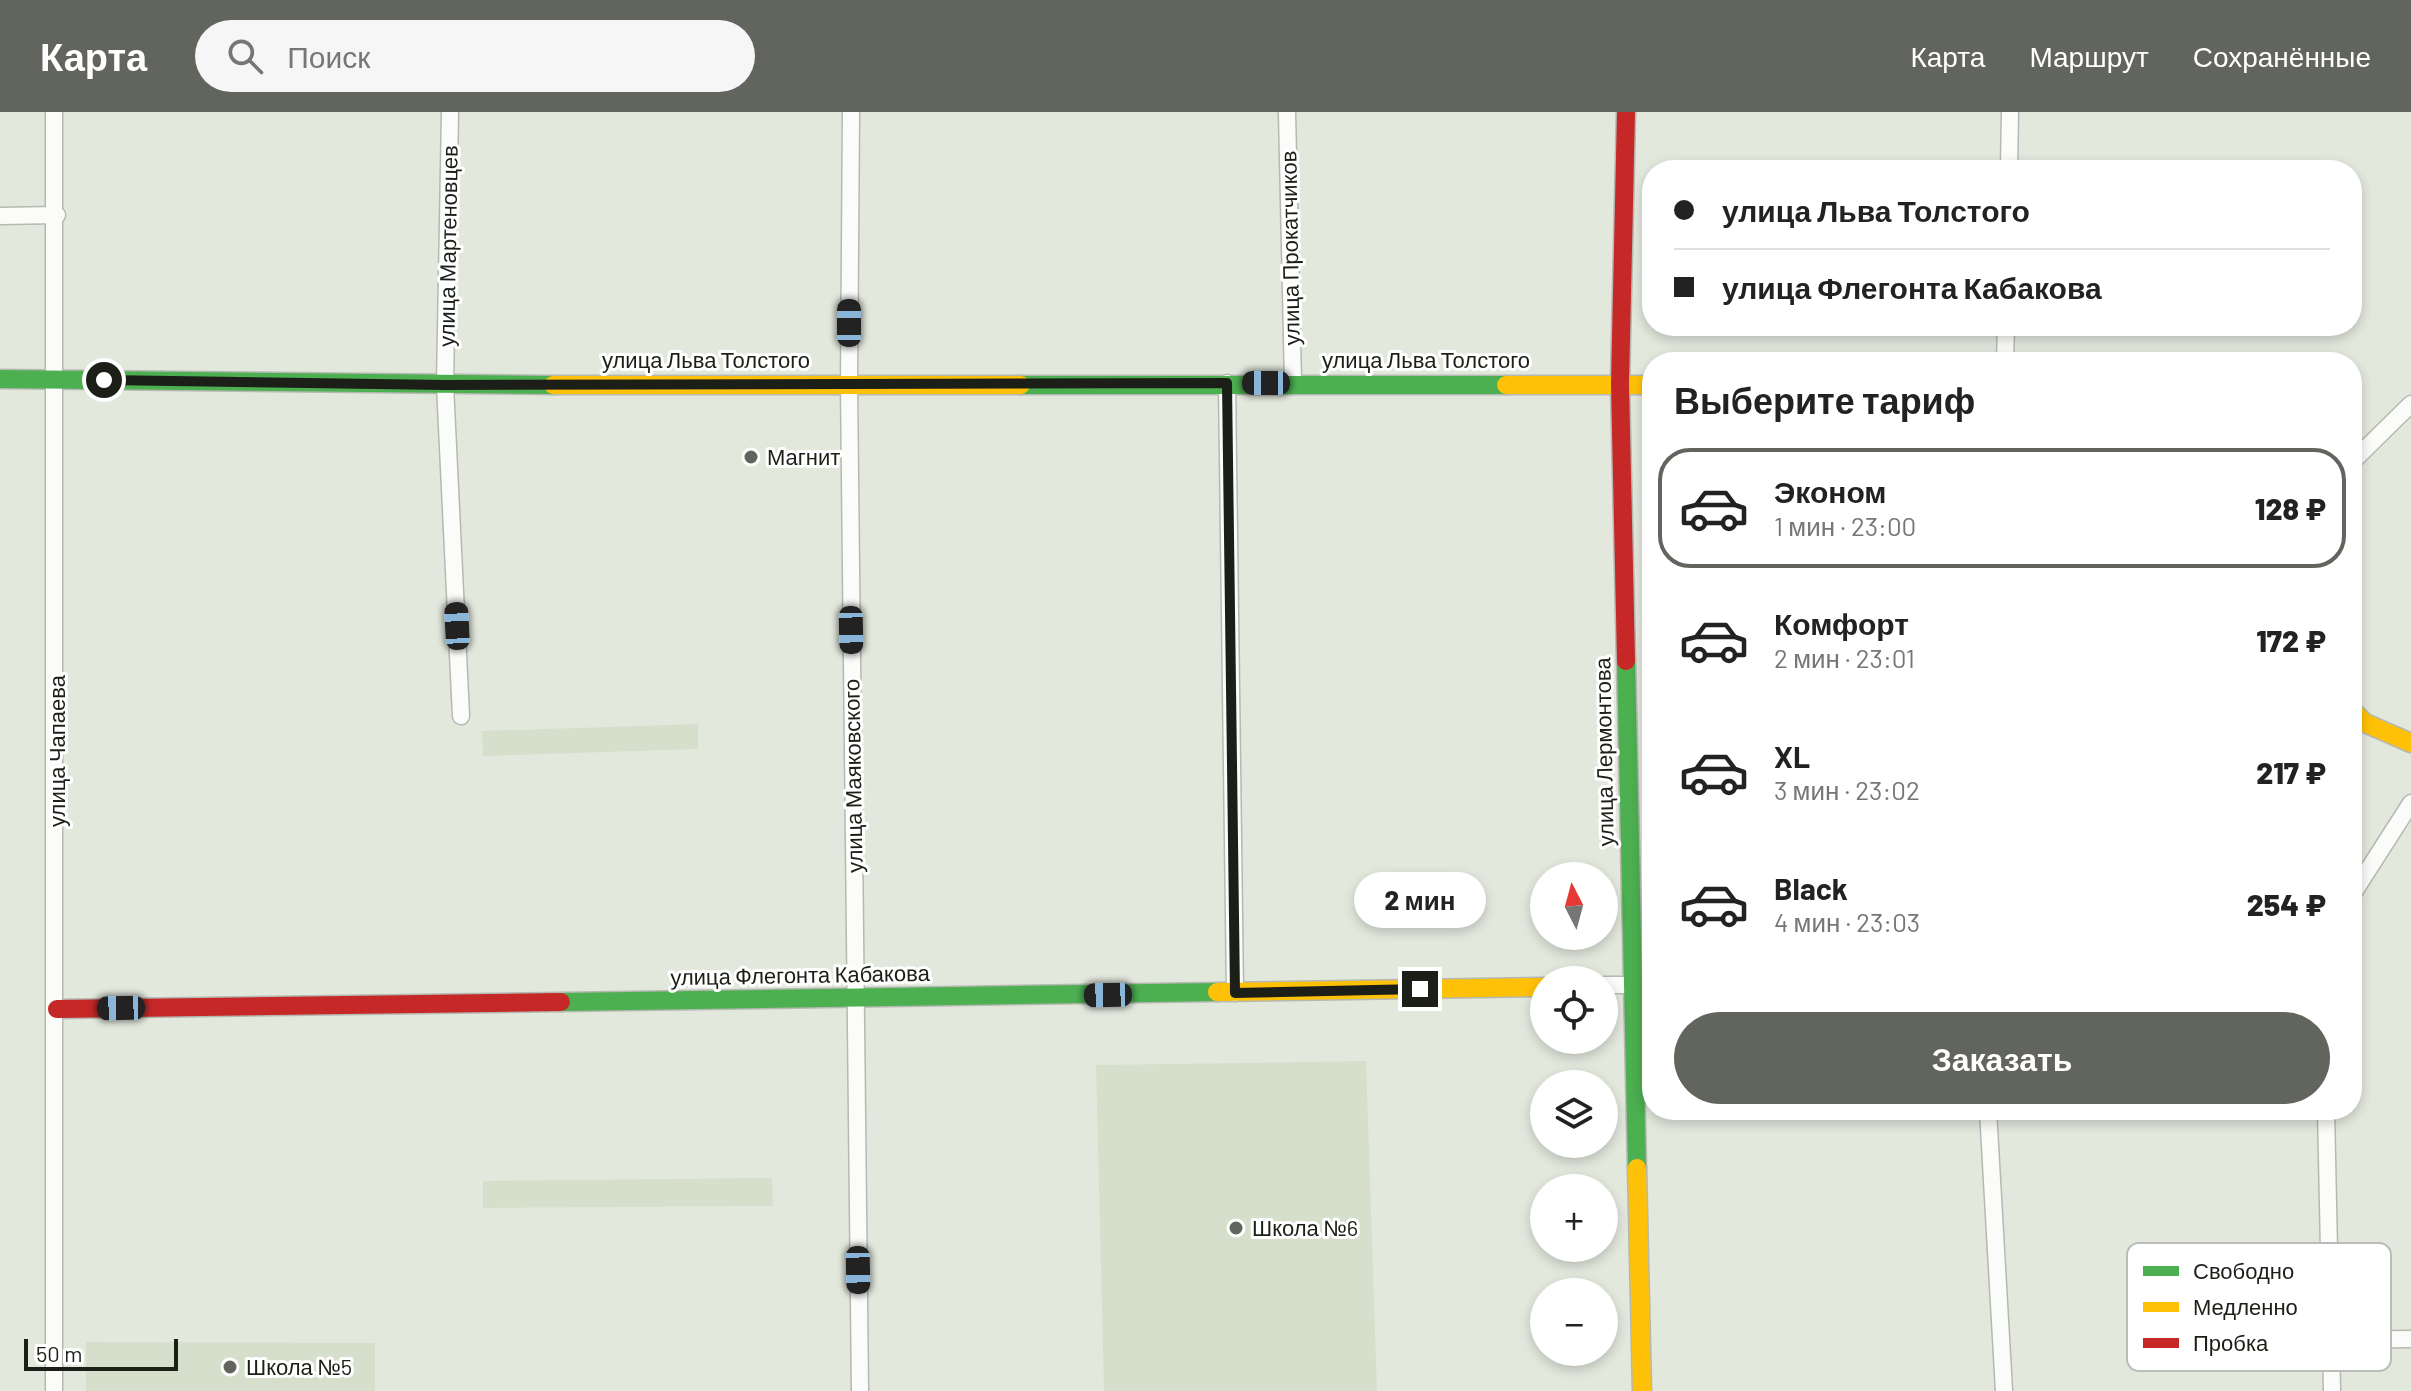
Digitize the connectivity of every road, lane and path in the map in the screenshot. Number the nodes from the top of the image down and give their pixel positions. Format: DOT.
graph roads {
  1 [pos="54,112"];
  2 [pos="450,112"];
  3 [pos="851,112"];
  4 [pos="1287,112"];
  5 [pos="1626,112"];
  6 [pos="2010,112"];
  7 [pos="2009,160"];
  8 [pos="57,215"];
  9 [pos="0,216"];
  10 [pos="0,379"];
  11 [pos="56,379"];
  12 [pos="1227,383"];
  13 [pos="1293,383"];
  14 [pos="849,384"];
  15 [pos="1620,384"];
  16 [pos="445,385"];
  17 [pos="1642,385"];
  18 [pos="2411,404"];
  19 [pos="2362,452"];
  20 [pos="461,716"];
  21 [pos="2362,720"];
  22 [pos="2411,743"];
  23 [pos="2411,803"];
  24 [pos="2362,879"];
  25 [pos="1618,985"];
  26 [pos="1633,985"];
  27 [pos="1642,985"];
  28 [pos="1530,987"];
  29 [pos="1235,993"];
  30 [pos="855,999"];
  31 [pos="57,1009"];
  32 [pos="1989,1120"];
  33 [pos="2326,1120"];
  34 [pos="2329,1243"];
  35 [pos="2391,1339"];
  36 [pos="2411,1339"];
  37 [pos="54,1391"];
  38 [pos="860,1391"];
  39 [pos="1642,1391"];
  40 [pos="2004,1391"];
  1 -- 8 [label="street, улица Чапаева"];
  2 -- 16 [label="street, улица Мартеновцев"];
  3 -- 14 [label="street, улица Маяковского"];
  4 -- 13 [label="street, улица Прокатчиков"];
  5 -- 15 [label="street, улица Лермонтова"];
  6 -- 7 [label="street"];
  8 -- 9 [label="street"];
  8 -- 11 [label="street, улица Чапаева"];
  10 -- 11 [label="street, улица Льва Толстого"];
  11 -- 16 [label="street, улица Льва Толстого"];
  11 -- 31 [label="street, улица Чапаева"];
  12 -- 13 [label="street, улица Льва Толстого"];
  12 -- 14 [label="street, улица Льва Толстого"];
  12 -- 29 [label="street"];
  13 -- 15 [label="street, улица Льва Толстого"];
  14 -- 16 [label="street, улица Льва Толстого"];
  14 -- 30 [label="street, улица Маяковского"];
  15 -- 17 [label="street, улица Льва Толстого"];
  15 -- 26 [label="street, улица Лермонтова"];
  16 -- 20 [label="street, улица Мартеновцев"];
  18 -- 19 [label="street"];
  21 -- 22 [label="street"];
  23 -- 24 [label="street"];
  25 -- 26 [label="street"];
  26 -- 27 [label="street"];
  26 -- 39 [label="street, улица Лермонтова"];
  28 -- 29 [label="street, улица Флегонта Кабакова"];
  29 -- 30 [label="street, улица Флегонта Кабакова"];
  30 -- 31 [label="street, улица Флегонта Кабакова"];
  30 -- 38 [label="street, улица Маяковского"];
  31 -- 37 [label="street, улица Чапаева"];
  32 -- 40 [label="street"];
  33 -- 34 [label="street"];
  35 -- 36 [label="street"];
}
